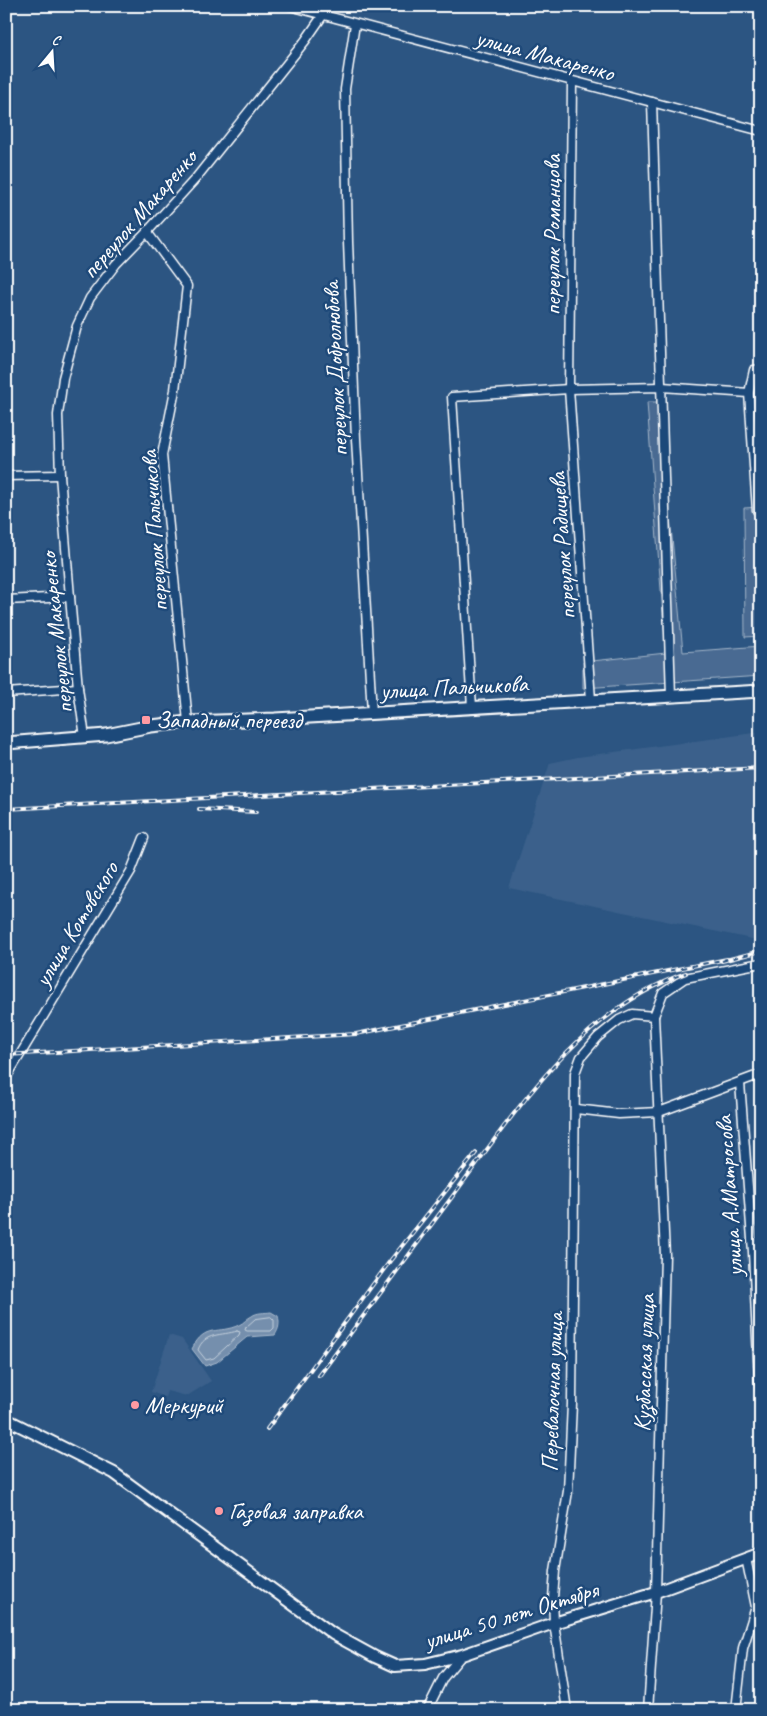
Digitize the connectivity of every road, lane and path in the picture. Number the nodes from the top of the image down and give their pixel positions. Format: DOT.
graph roads {
  1 [pos="290,6"];
  2 [pos="323,15"];
  3 [pos="355,24"];
  4 [pos="572,82"];
  5 [pos="652,102"];
  6 [pos="761,131"];
  7 [pos="147,232"];
  8 [pos="761,370"];
  9 [pos="662,387"];
  10 [pos="570,389"];
  11 [pos="749,393"];
  12 [pos="60,475"];
  13 [pos="6,476"];
  14 [pos="757,510"];
  15 [pos="70,597"];
  16 [pos="6,600"];
  17 [pos="78,688"];
  18 [pos="761,691"];
  19 [pos="6,693"];
  20 [pos="671,696"];
  21 [pos="591,700"];
  22 [pos="472,707"];
  23 [pos="372,713"];
  24 [pos="188,722"];
  25 [pos="85,737"];
  26 [pos="6,743"];
  27 [pos="144,838"];
  28 [pos="761,963"];
  29 [pos="654,1016"];
  30 [pos="17,1060"];
  31 [pos="6,1061"];
  32 [pos="761,1074"];
  33 [pos="6,1078"];
  34 [pos="740,1083"];
  35 [pos="576,1109"];
  36 [pos="659,1112"];
  37 [pos="757,1252"];
  38 [pos="761,1397"];
  39 [pos="6,1419"];
  40 [pos="761,1553"];
  41 [pos="746,1558"];
  42 [pos="656,1592"];
  43 [pos="554,1623"];
  44 [pos="462,1655"];
  45 [pos="427,1710"];
  46 [pos="567,1710"];
  47 [pos="648,1710"];
  48 [pos="736,1710"];
  1 -- 2 [label="street, улица Макаренко"];
  2 -- 3 [label="street, улица Макаренко"];
  2 -- 7 [label="street, переулок Макаренко"];
  3 -- 4 [label="street, улица Макаренко"];
  3 -- 23 [label="street, переулок Добролюбова"];
  4 -- 5 [label="street, улица Макаренко"];
  4 -- 10 [label="street, переулок Романцова"];
  5 -- 6 [label="street, улица Макаренко"];
  5 -- 9 [label="street"];
  7 -- 12 [label="street, переулок Макаренко"];
  7 -- 24 [label="street, переулок Пальчикова"];
  8 -- 11 [label="street"];
  9 -- 10 [label="street"];
  9 -- 11 [label="street"];
  9 -- 20 [label="street"];
  10 -- 21 [label="street, переулок Радищева"];
  10 -- 22 [label="street"];
  11 -- 14 [label="street"];
  12 -- 13 [label="street"];
  12 -- 15 [label="street, переулок Макаренко"];
  15 -- 16 [label="street"];
  15 -- 17 [label="street, переулок Макаренко"];
  17 -- 19 [label="street"];
  17 -- 25 [label="street, переулок Макаренко"];
  18 -- 20 [label="main road, улица Пальчикова"];
  20 -- 21 [label="main road, улица Пальчикова"];
  21 -- 22 [label="main road, улица Пальчикова"];
  22 -- 23 [label="main road, улица Пальчикова"];
  23 -- 24 [label="main road, улица Пальчикова"];
  24 -- 25 [label="main road, улица Пальчикова"];
  25 -- 26 [label="main road, улица Пальчикова"];
  27 -- 30 [label="street, улица Котовского"];
  28 -- 29 [label="street"];
  29 -- 35 [label="street, Перевалочная улица"];
  29 -- 36 [label="street, Кузбасская улица"];
  30 -- 31 [label="street"];
  30 -- 33 [label="street, улица Котовского"];
  32 -- 34 [label="street"];
  34 -- 36 [label="street"];
  34 -- 37 [label="street, улица А.Матросова"];
  35 -- 36 [label="street"];
  35 -- 43 [label="street, Перевалочная улица"];
  36 -- 42 [label="street, Кузбасская улица"];
  37 -- 38 [label="street, улица А.Матросова"];
  39 -- 44 [label="main road, улица 50 лет Октября"];
  40 -- 41 [label="main road, улица 50 лет Октября"];
  41 -- 42 [label="main road, улица 50 лет Октября"];
  41 -- 48 [label="street"];
  42 -- 43 [label="main road, улица 50 лет Октября"];
  42 -- 47 [label="street, Кузбасская улица"];
  43 -- 44 [label="main road, улица 50 лет Октября"];
  43 -- 46 [label="street, Перевалочная улица"];
  44 -- 45 [label="street"];
}
